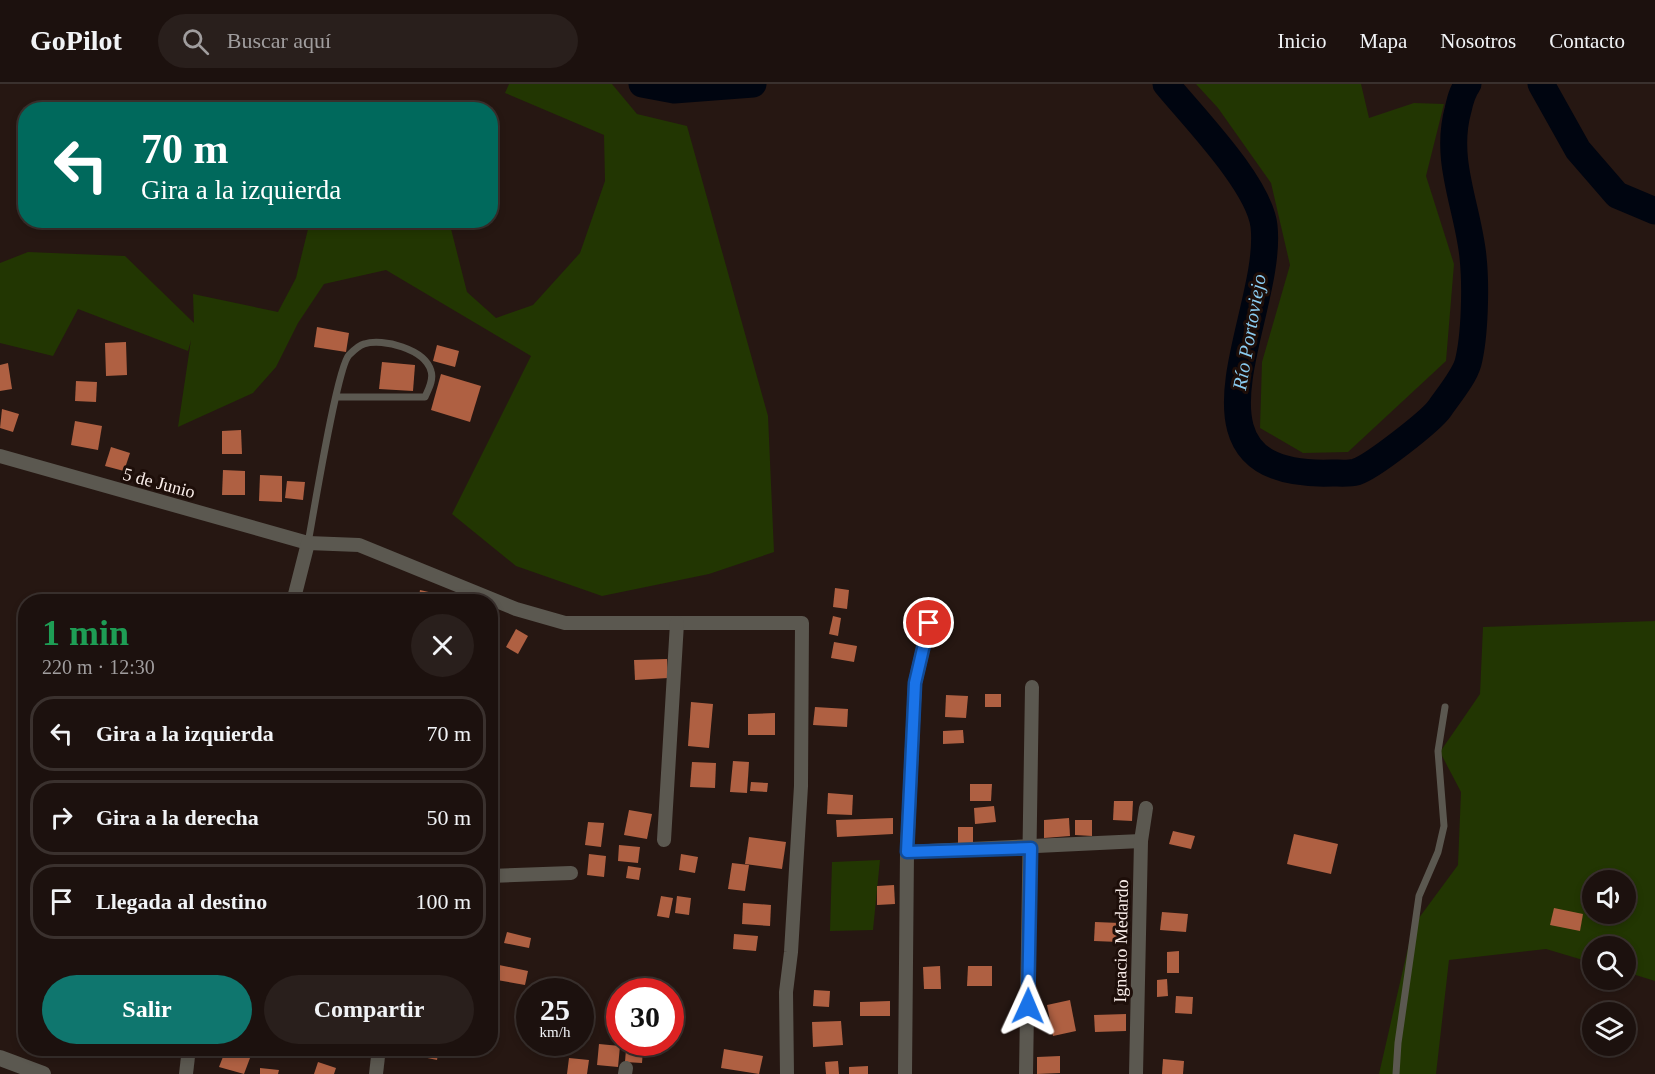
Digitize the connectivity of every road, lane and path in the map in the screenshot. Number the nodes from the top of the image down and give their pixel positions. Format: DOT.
graph roads {
  1 [pos="337,397"];
  2 [pos="0,456"];
  3 [pos="308,543"];
  4 [pos="294,594"];
  5 [pos="479,594"];
  6 [pos="498,602"];
  7 [pos="677,623"];
  8 [pos="929,623"];
  9 [pos="1032,687"];
  10 [pos="1445,707"];
  11 [pos="1146,808"];
  12 [pos="664,840"];
  13 [pos="1141,841"];
  14 [pos="1031,848"];
  15 [pos="907,852"];
  16 [pos="571,873"];
  17 [pos="498,876"];
  18 [pos="188,1056"];
  19 [pos="378,1056"];
  20 [pos="0,1058"];
  21 [pos="42,1074"];
  22 [pos="186,1074"];
  23 [pos="376,1074"];
  24 [pos="787,1074"];
  25 [pos="905,1074"];
  26 [pos="1026,1074"];
  27 [pos="1136,1074"];
  28 [pos="1396,1074"];
  1 -- 1 [label="lane"];
  1 -- 3 [label="lane"];
  2 -- 3 [label="street, 5 de Junio"];
  3 -- 4 [label="street"];
  3 -- 5 [label="street, 5 de Junio"];
  6 -- 7 [label="street, 5 de Junio"];
  7 -- 12 [label="street"];
  7 -- 24 [label="street, 5 de Junio"];
  8 -- 15 [label="street"];
  9 -- 14 [label="street"];
  10 -- 28 [label="lane"];
  11 -- 13 [label="street, Ignacio Medardo"];
  13 -- 14 [label="street"];
  13 -- 27 [label="street, Ignacio Medardo"];
  14 -- 15 [label="street"];
  14 -- 26 [label="street"];
  15 -- 25 [label="street"];
  16 -- 17 [label="street"];
  18 -- 22 [label="street"];
  19 -- 23 [label="street"];
  20 -- 21 [label="street"];
}
